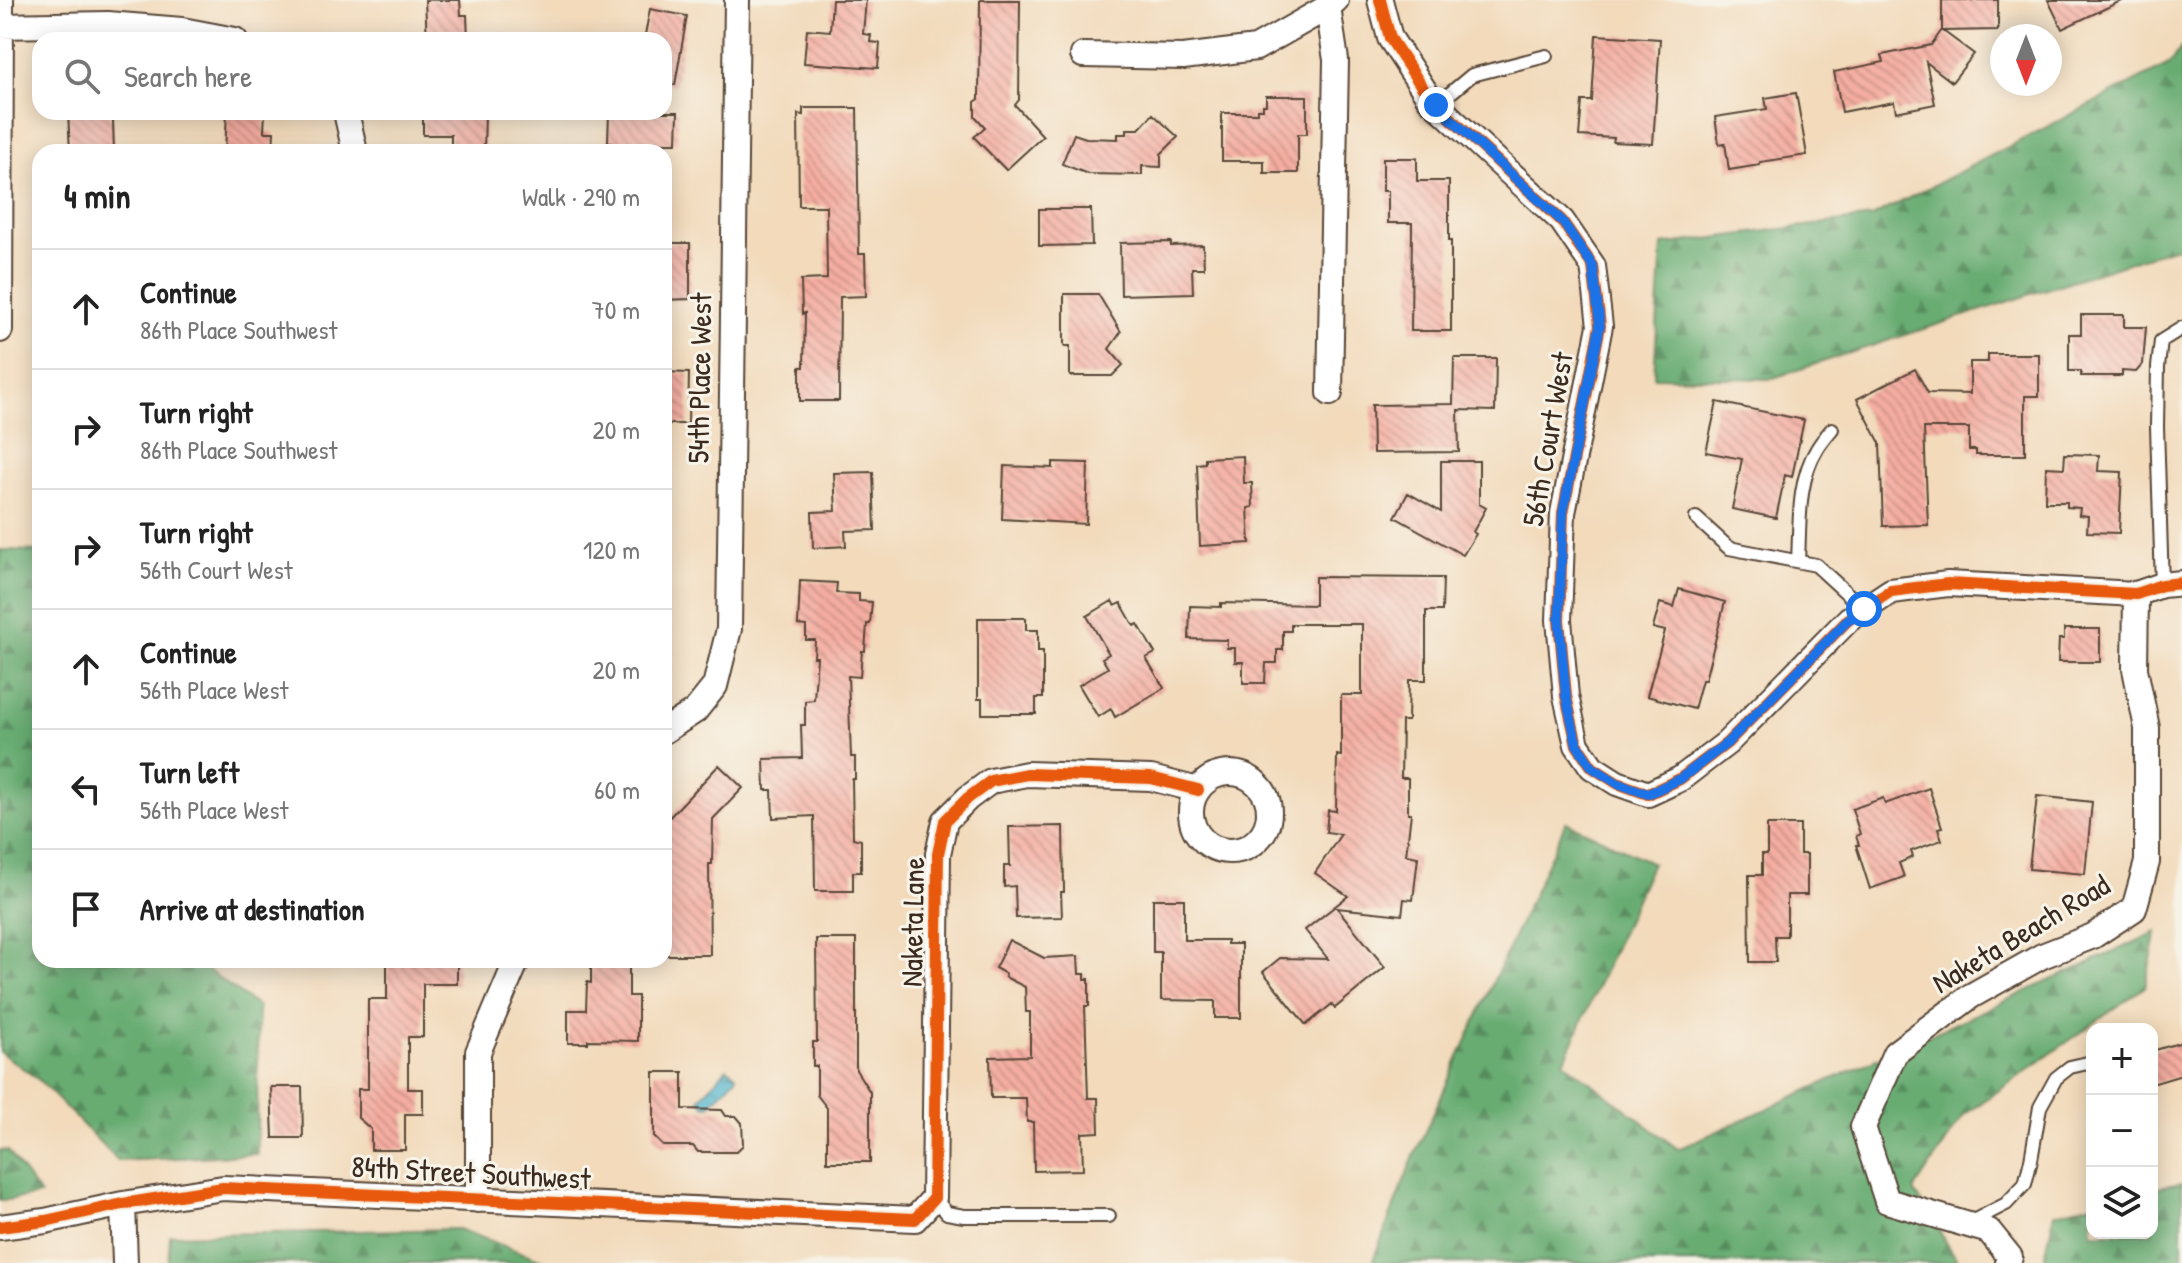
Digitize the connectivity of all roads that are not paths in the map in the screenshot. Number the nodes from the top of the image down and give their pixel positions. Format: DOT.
graph roads {
  1 [pos="1,0"];
  2 [pos="737,0"];
  3 [pos="1380,0"];
  4 [pos="1332,4"];
  5 [pos="1,26"];
  6 [pos="193,32"];
  7 [pos="1083,55"];
  8 [pos="1546,56"];
  9 [pos="1436,105"];
  10 [pos="348,120"];
  11 [pos="353,144"];
  12 [pos="2182,328"];
  13 [pos="0,330"];
  14 [pos="1330,393"];
  15 [pos="1832,429"];
  16 [pos="1696,518"];
  17 [pos="1798,561"];
  18 [pos="2172,584"];
  19 [pos="2136,594"];
  20 [pos="1864,609"];
  21 [pos="672,726"];
  22 [pos="1198,790"];
  23 [pos="514,968"];
  24 [pos="2086,1063"];
  25 [pos="934,1198"];
  26 [pos="478,1200"];
  27 [pos="123,1204"];
  28 [pos="1109,1216"];
  29 [pos="1965,1225"];
  30 [pos="0,1227"];
  31 [pos="125,1263"];
  32 [pos="2008,1263"];
  1 -- 5 [label="street"];
  2 -- 21 [label="street, 54th Place West"];
  3 -- 9 [label="street, 56th Court West"];
  4 -- 7 [label="street"];
  4 -- 14 [label="street"];
  5 -- 6 [label="street"];
  5 -- 13 [label="street"];
  8 -- 9 [label="lane"];
  9 -- 20 [label="street, 56th Court West"];
  10 -- 11 [label="street"];
  12 -- 18 [label="lane"];
  15 -- 17 [label="lane"];
  16 -- 17 [label="lane"];
  17 -- 20 [label="lane"];
  18 -- 19 [label="street"];
  19 -- 20 [label="street"];
  19 -- 29 [label="street, Naketa Beach Road"];
  22 -- 25 [label="street, Naketa Lane"];
  23 -- 26 [label="street"];
  24 -- 29 [label="lane"];
  25 -- 26 [label="street, 84th Street Southwest"];
  25 -- 28 [label="lane"];
  26 -- 27 [label="street, 84th Street Southwest"];
  27 -- 30 [label="street, 84th Street Southwest"];
  27 -- 31 [label="street"];
  29 -- 32 [label="street, Naketa Beach Road"];
}
